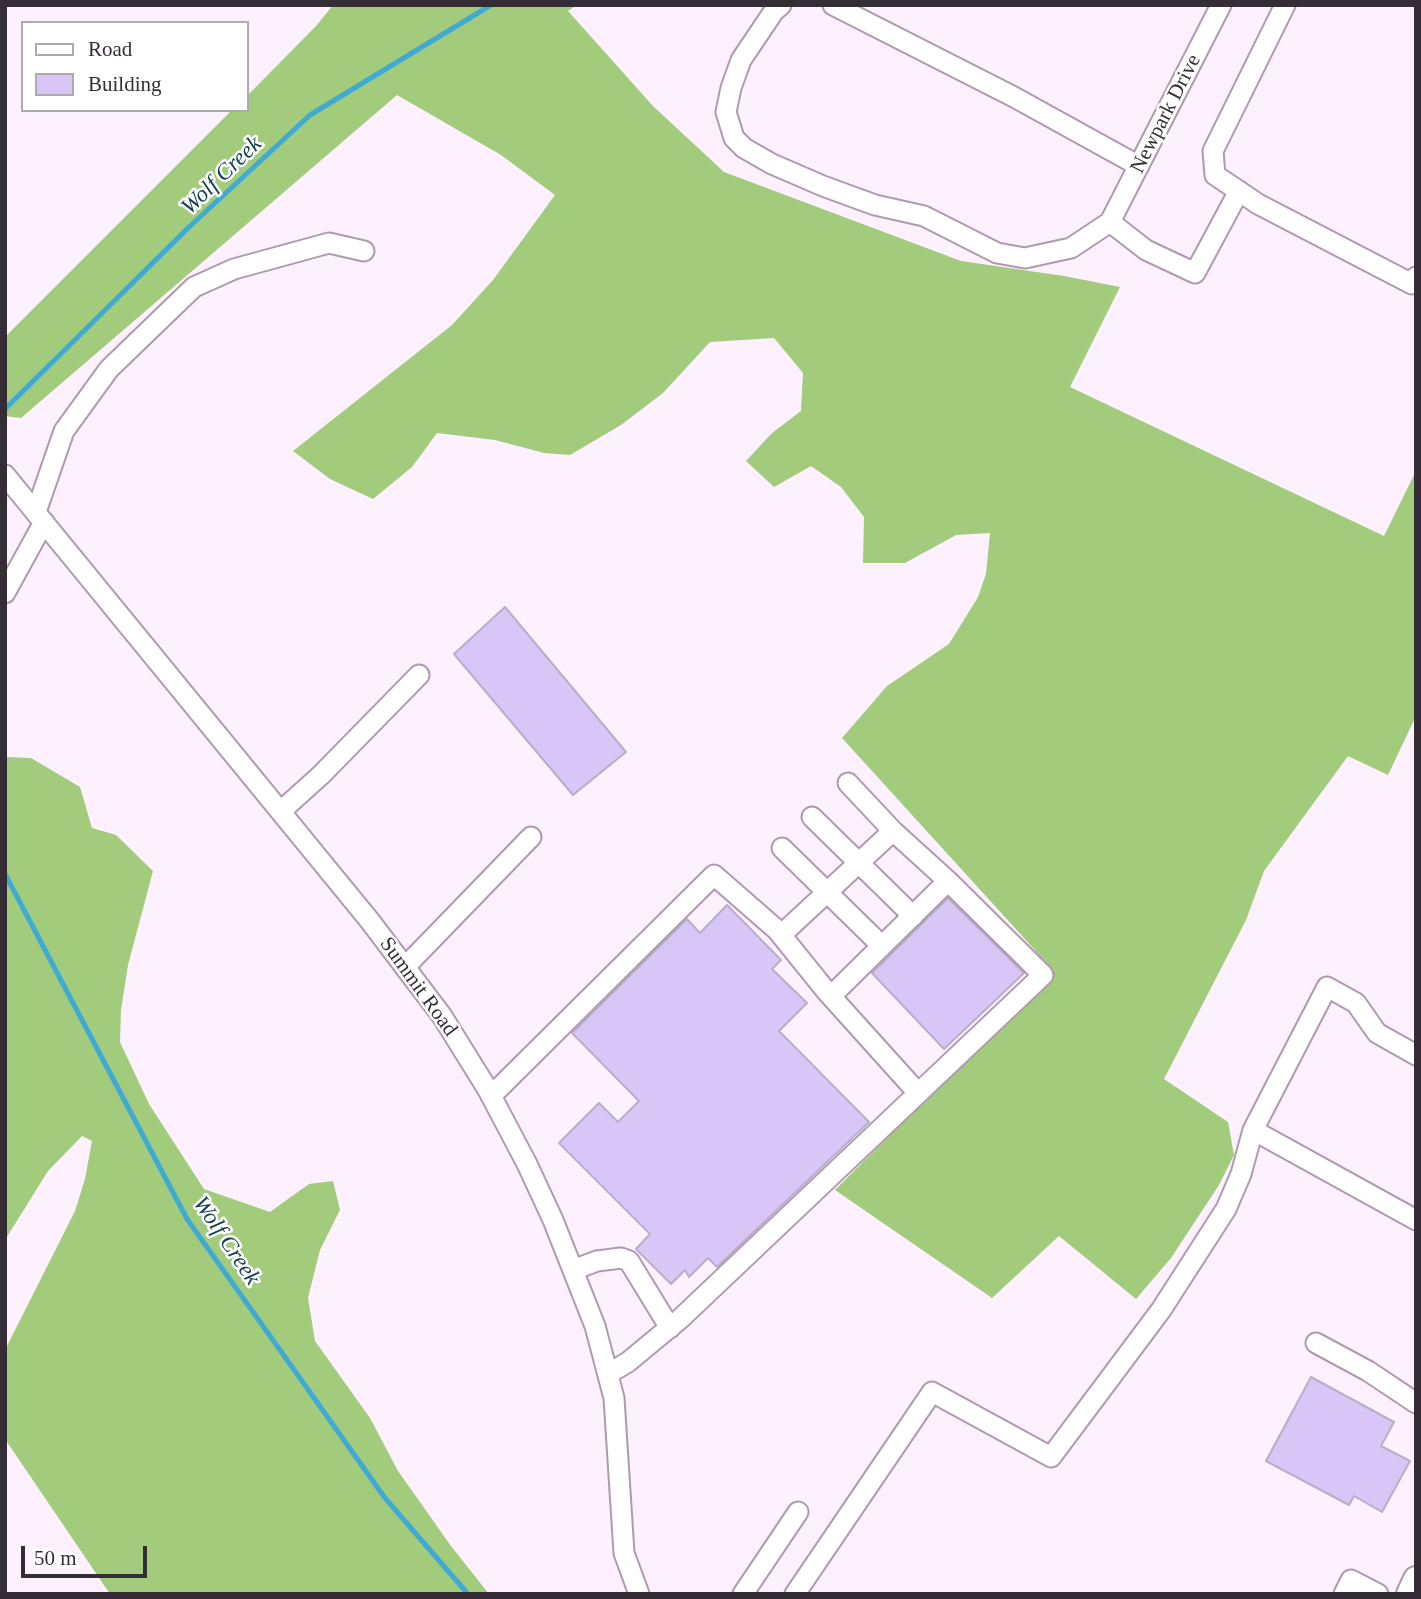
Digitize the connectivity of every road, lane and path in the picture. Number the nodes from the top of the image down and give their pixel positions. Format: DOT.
graph roads {
  1 [pos="781,5"];
  2 [pos="833,5"];
  3 [pos="1221,5"];
  4 [pos="1285,5"];
  5 [pos="1139,166"];
  6 [pos="1239,191"];
  7 [pos="1110,222"];
  8 [pos="364,251"];
  9 [pos="1416,277"];
  10 [pos="5,475"];
  11 [pos="40,517"];
  12 [pos="5,593"];
  13 [pos="419,675"];
  14 [pos="848,783"];
  15 [pos="281,811"];
  16 [pos="812,817"];
  17 [pos="893,831"];
  18 [pos="531,837"];
  19 [pos="782,848"];
  20 [pos="859,862"];
  21 [pos="948,881"];
  22 [pos="827,892"];
  23 [pos="913,916"];
  24 [pos="781,934"];
  25 [pos="882,946"];
  26 [pos="405,967"];
  27 [pos="831,996"];
  28 [pos="1416,1055"];
  29 [pos="918,1093"];
  30 [pos="491,1096"];
  31 [pos="1253,1130"];
  32 [pos="1416,1220"];
  33 [pos="573,1270"];
  34 [pos="670,1328"];
  35 [pos="1316,1343"];
  36 [pos="608,1374"];
  37 [pos="1416,1402"];
  38 [pos="798,1512"];
  39 [pos="1416,1579"];
  40 [pos="639,1594"];
  41 [pos="743,1594"];
  42 [pos="795,1594"];
  43 [pos="1344,1594"];
  44 [pos="1378,1594"];
  45 [pos="1409,1594"];
  1 -- 7 [label="street"];
  2 -- 5 [label="street"];
  3 -- 5 [label="street, Newpark Drive"];
  4 -- 6 [label="street"];
  5 -- 7 [label="street, Newpark Drive"];
  6 -- 7 [label="street"];
  6 -- 9 [label="street"];
  8 -- 11 [label="street"];
  10 -- 11 [label="street, Summit Road"];
  11 -- 12 [label="street"];
  11 -- 15 [label="street, Summit Road"];
  13 -- 15 [label="street"];
  14 -- 17 [label="street"];
  15 -- 26 [label="street, Summit Road"];
  16 -- 20 [label="street"];
  17 -- 20 [label="street"];
  17 -- 21 [label="street"];
  18 -- 26 [label="street"];
  19 -- 22 [label="street"];
  20 -- 22 [label="street"];
  20 -- 23 [label="street"];
  21 -- 23 [label="street"];
  21 -- 29 [label="street"];
  22 -- 24 [label="street"];
  22 -- 25 [label="street"];
  23 -- 25 [label="street"];
  24 -- 27 [label="street"];
  24 -- 30 [label="street"];
  25 -- 27 [label="street"];
  26 -- 30 [label="street, Summit Road"];
  27 -- 29 [label="street"];
  28 -- 31 [label="street"];
  29 -- 34 [label="street"];
  30 -- 33 [label="street, Summit Road"];
  31 -- 32 [label="street"];
  31 -- 42 [label="street"];
  33 -- 34 [label="street"];
  33 -- 36 [label="street, Summit Road"];
  34 -- 36 [label="street"];
  35 -- 37 [label="street"];
  36 -- 40 [label="street, Summit Road"];
  38 -- 41 [label="street"];
  39 -- 45 [label="main road"];
  43 -- 44 [label="street"];
}
